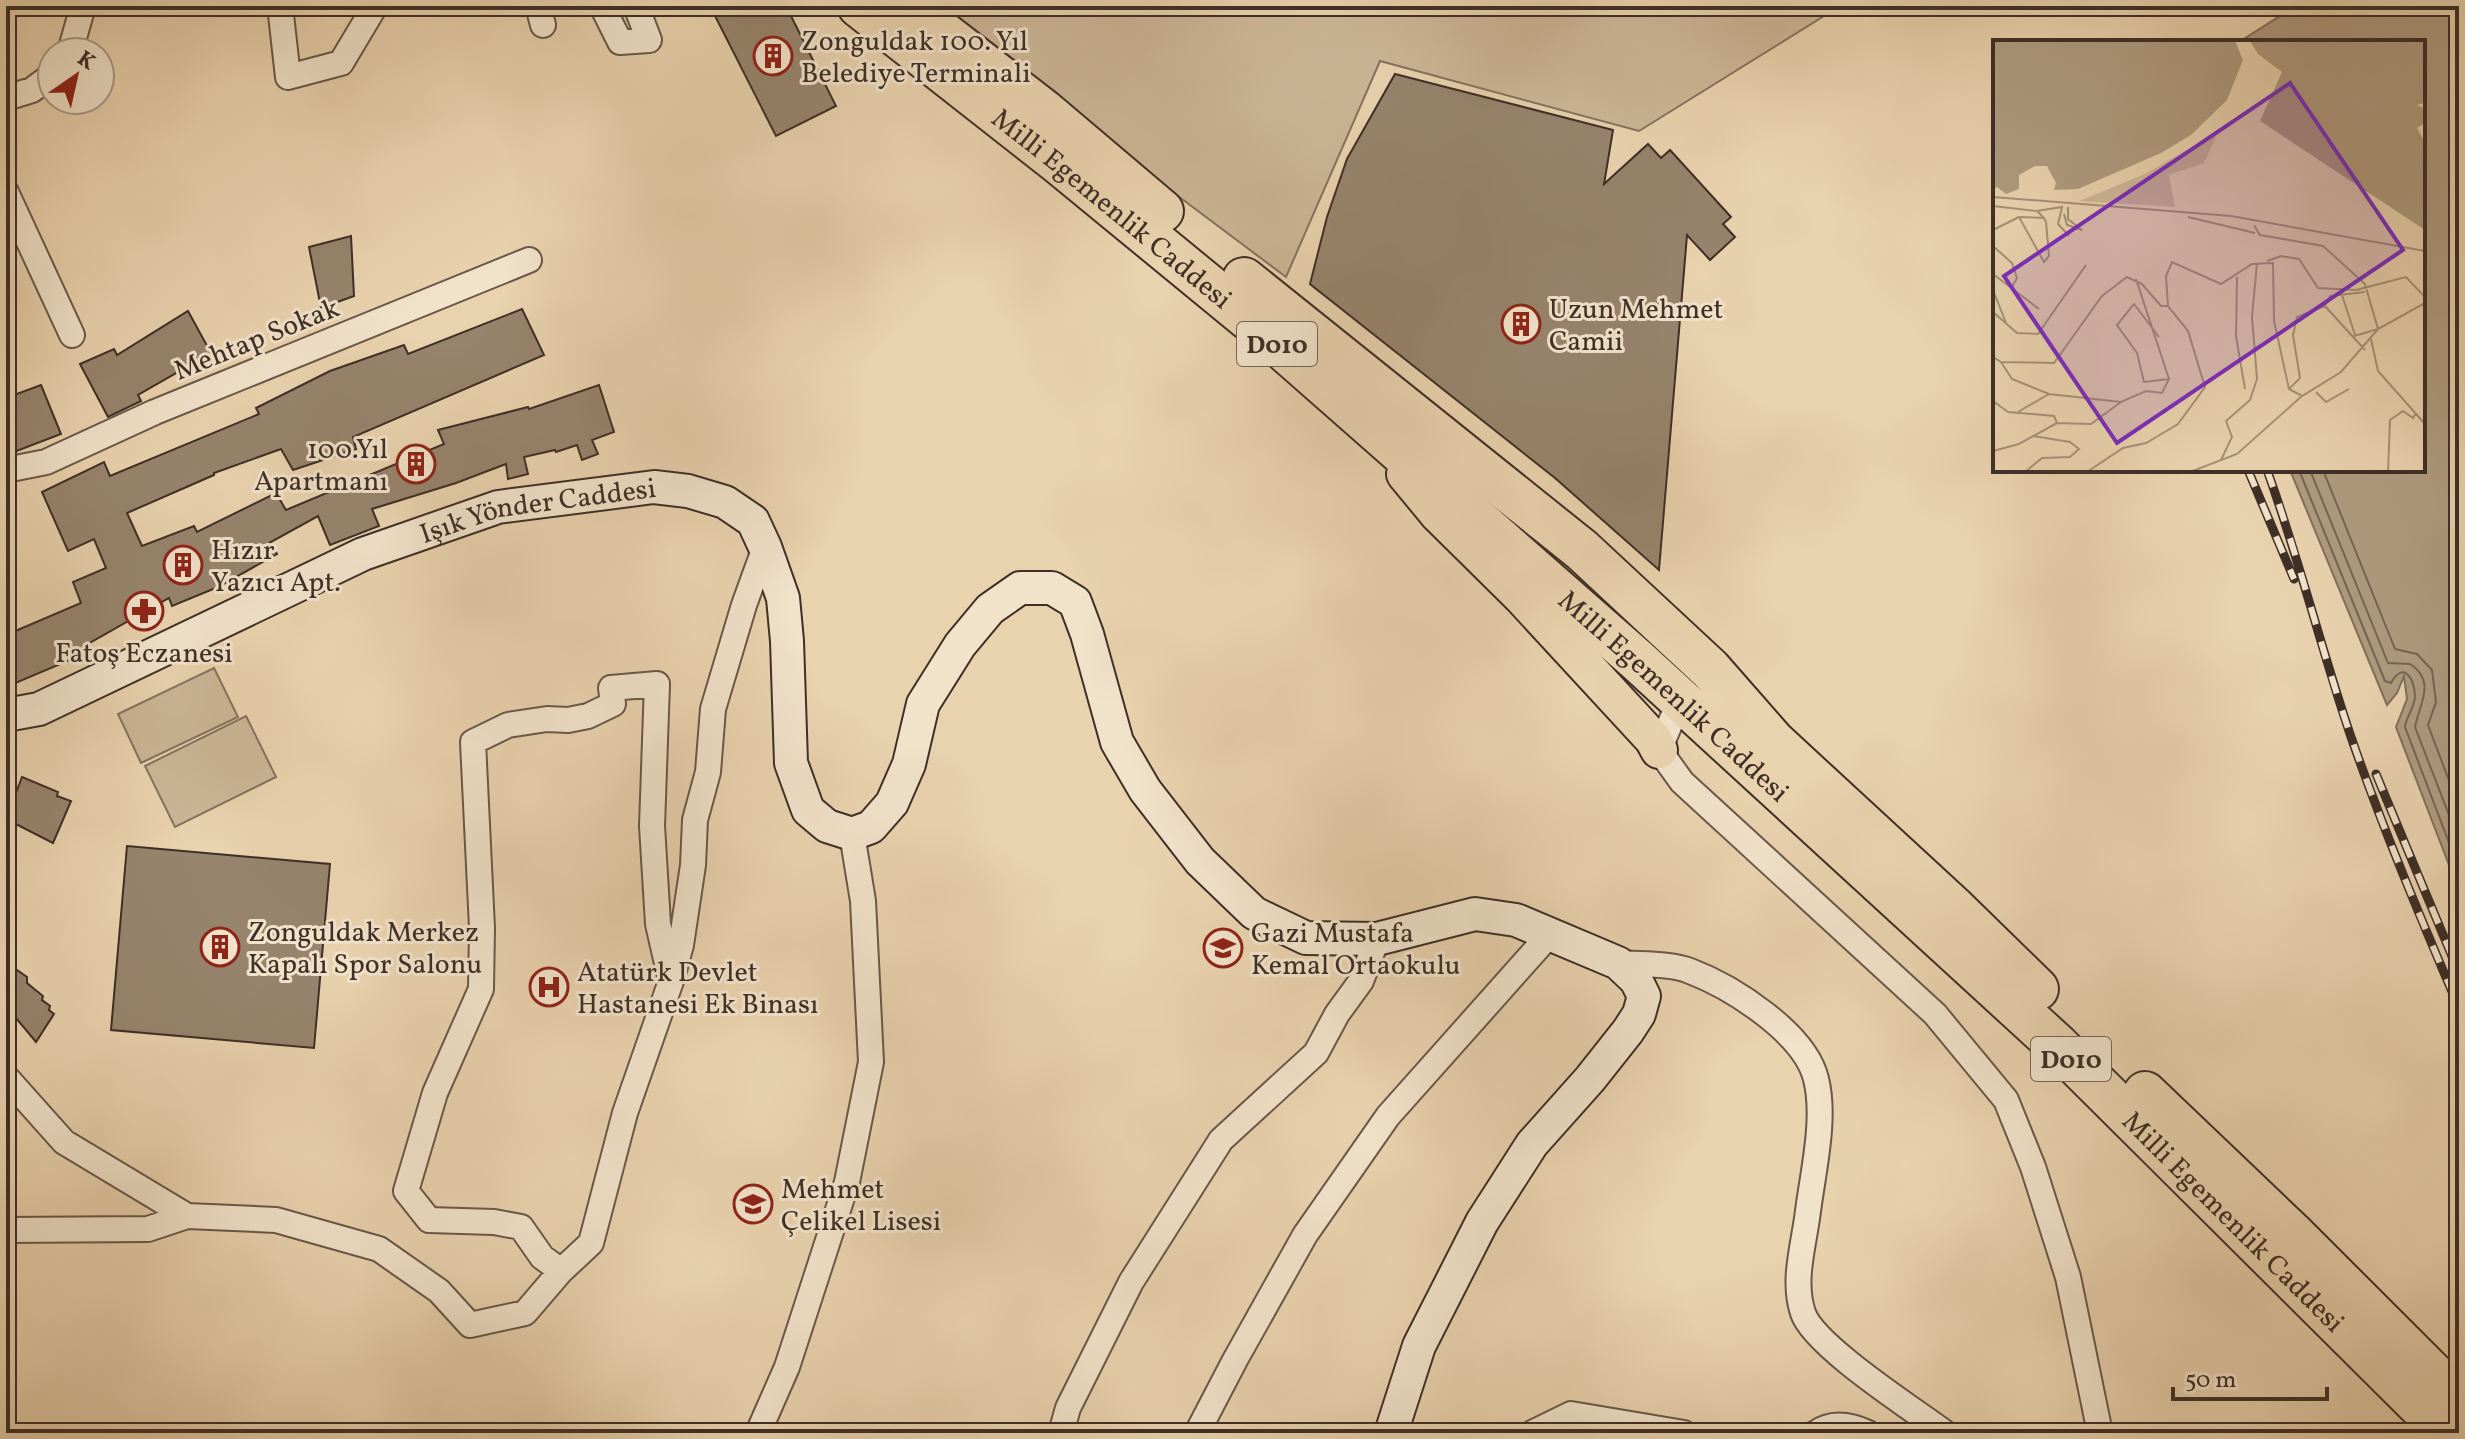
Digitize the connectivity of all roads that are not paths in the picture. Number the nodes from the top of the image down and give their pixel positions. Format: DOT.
graph roads {
  1 [pos="83,6"];
  2 [pos="280,6"];
  3 [pos="375,6"];
  4 [pos="602,6"];
  5 [pos="636,6"];
  6 [pos="859,6"];
  7 [pos="908,6"];
  8 [pos="75,36"];
  9 [pos="36,87"];
  10 [pos="6,98"];
  11 [pos="6,192"];
  12 [pos="529,260"];
  13 [pos="72,335"];
  14 [pos="1326,387"];
  15 [pos="6,470"];
  16 [pos="765,547"];
  17 [pos="1676,637"];
  18 [pos="1648,669"];
  19 [pos="1710,669"];
  20 [pos="1680,700"];
  21 [pos="6,715"];
  22 [pos="1656,744"];
  23 [pos="852,834"];
  24 [pos="1551,933"];
  25 [pos="1377,939"];
  26 [pos="1618,963"];
  27 [pos="671,981"];
  28 [pos="6,1077"];
  29 [pos="187,1216"];
  30 [pos="6,1230"];
  31 [pos="561,1271"];
  32 [pos="2459,1400"];
  33 [pos="758,1433"];
  34 [pos="1061,1433"];
  35 [pos="1197,1433"];
  36 [pos="1391,1433"];
  37 [pos="1532,1433"];
  38 [pos="1684,1433"];
  39 [pos="1816,1433"];
  40 [pos="1868,1433"];
  41 [pos="1945,1433"];
  42 [pos="2100,1433"];
  43 [pos="2447,1433"];
  1 -- 8 [label="street"];
  2 -- 3 [label="street"];
  4 -- 5 [label="street"];
  6 -- 14 [label="highway, Milli Egemenlik Caddesi / D010"];
  7 -- 17 [label="highway, Milli Egemenlik Caddesi / D010"];
  9 -- 10 [label="street"];
  11 -- 13 [label="street"];
  12 -- 15 [label="street, Mehtap Sokak"];
  14 -- 18 [label="highway, Milli Egemenlik Caddesi / D010"];
  14 -- 22 [label="main road"];
  16 -- 21 [label="street, Işık Yönder Caddesi"];
  16 -- 23 [label="street, Işık Yönder Caddesi"];
  16 -- 27 [label="street"];
  17 -- 18 [label="highway"];
  17 -- 19 [label="highway, Milli Egemenlik Caddesi / D010"];
  18 -- 20 [label="highway, Milli Egemenlik Caddesi / D010"];
  18 -- 22 [label="main road"];
  19 -- 20 [label="highway"];
  19 -- 32 [label="highway, Milli Egemenlik Caddesi / D010"];
  20 -- 22 [label="street"];
  20 -- 43 [label="highway, Milli Egemenlik Caddesi / D010"];
  22 -- 42 [label="street"];
  23 -- 25 [label="street"];
  23 -- 33 [label="street"];
  24 -- 25 [label="street"];
  24 -- 26 [label="street"];
  24 -- 35 [label="street"];
  25 -- 34 [label="street"];
  26 -- 36 [label="street"];
  26 -- 41 [label="street"];
  27 -- 31 [label="street"];
  27 -- 31 [label="street"];
  28 -- 29 [label="street"];
  29 -- 30 [label="street"];
  29 -- 31 [label="street"];
  37 -- 38 [label="street"];
  39 -- 40 [label="street"];
}
